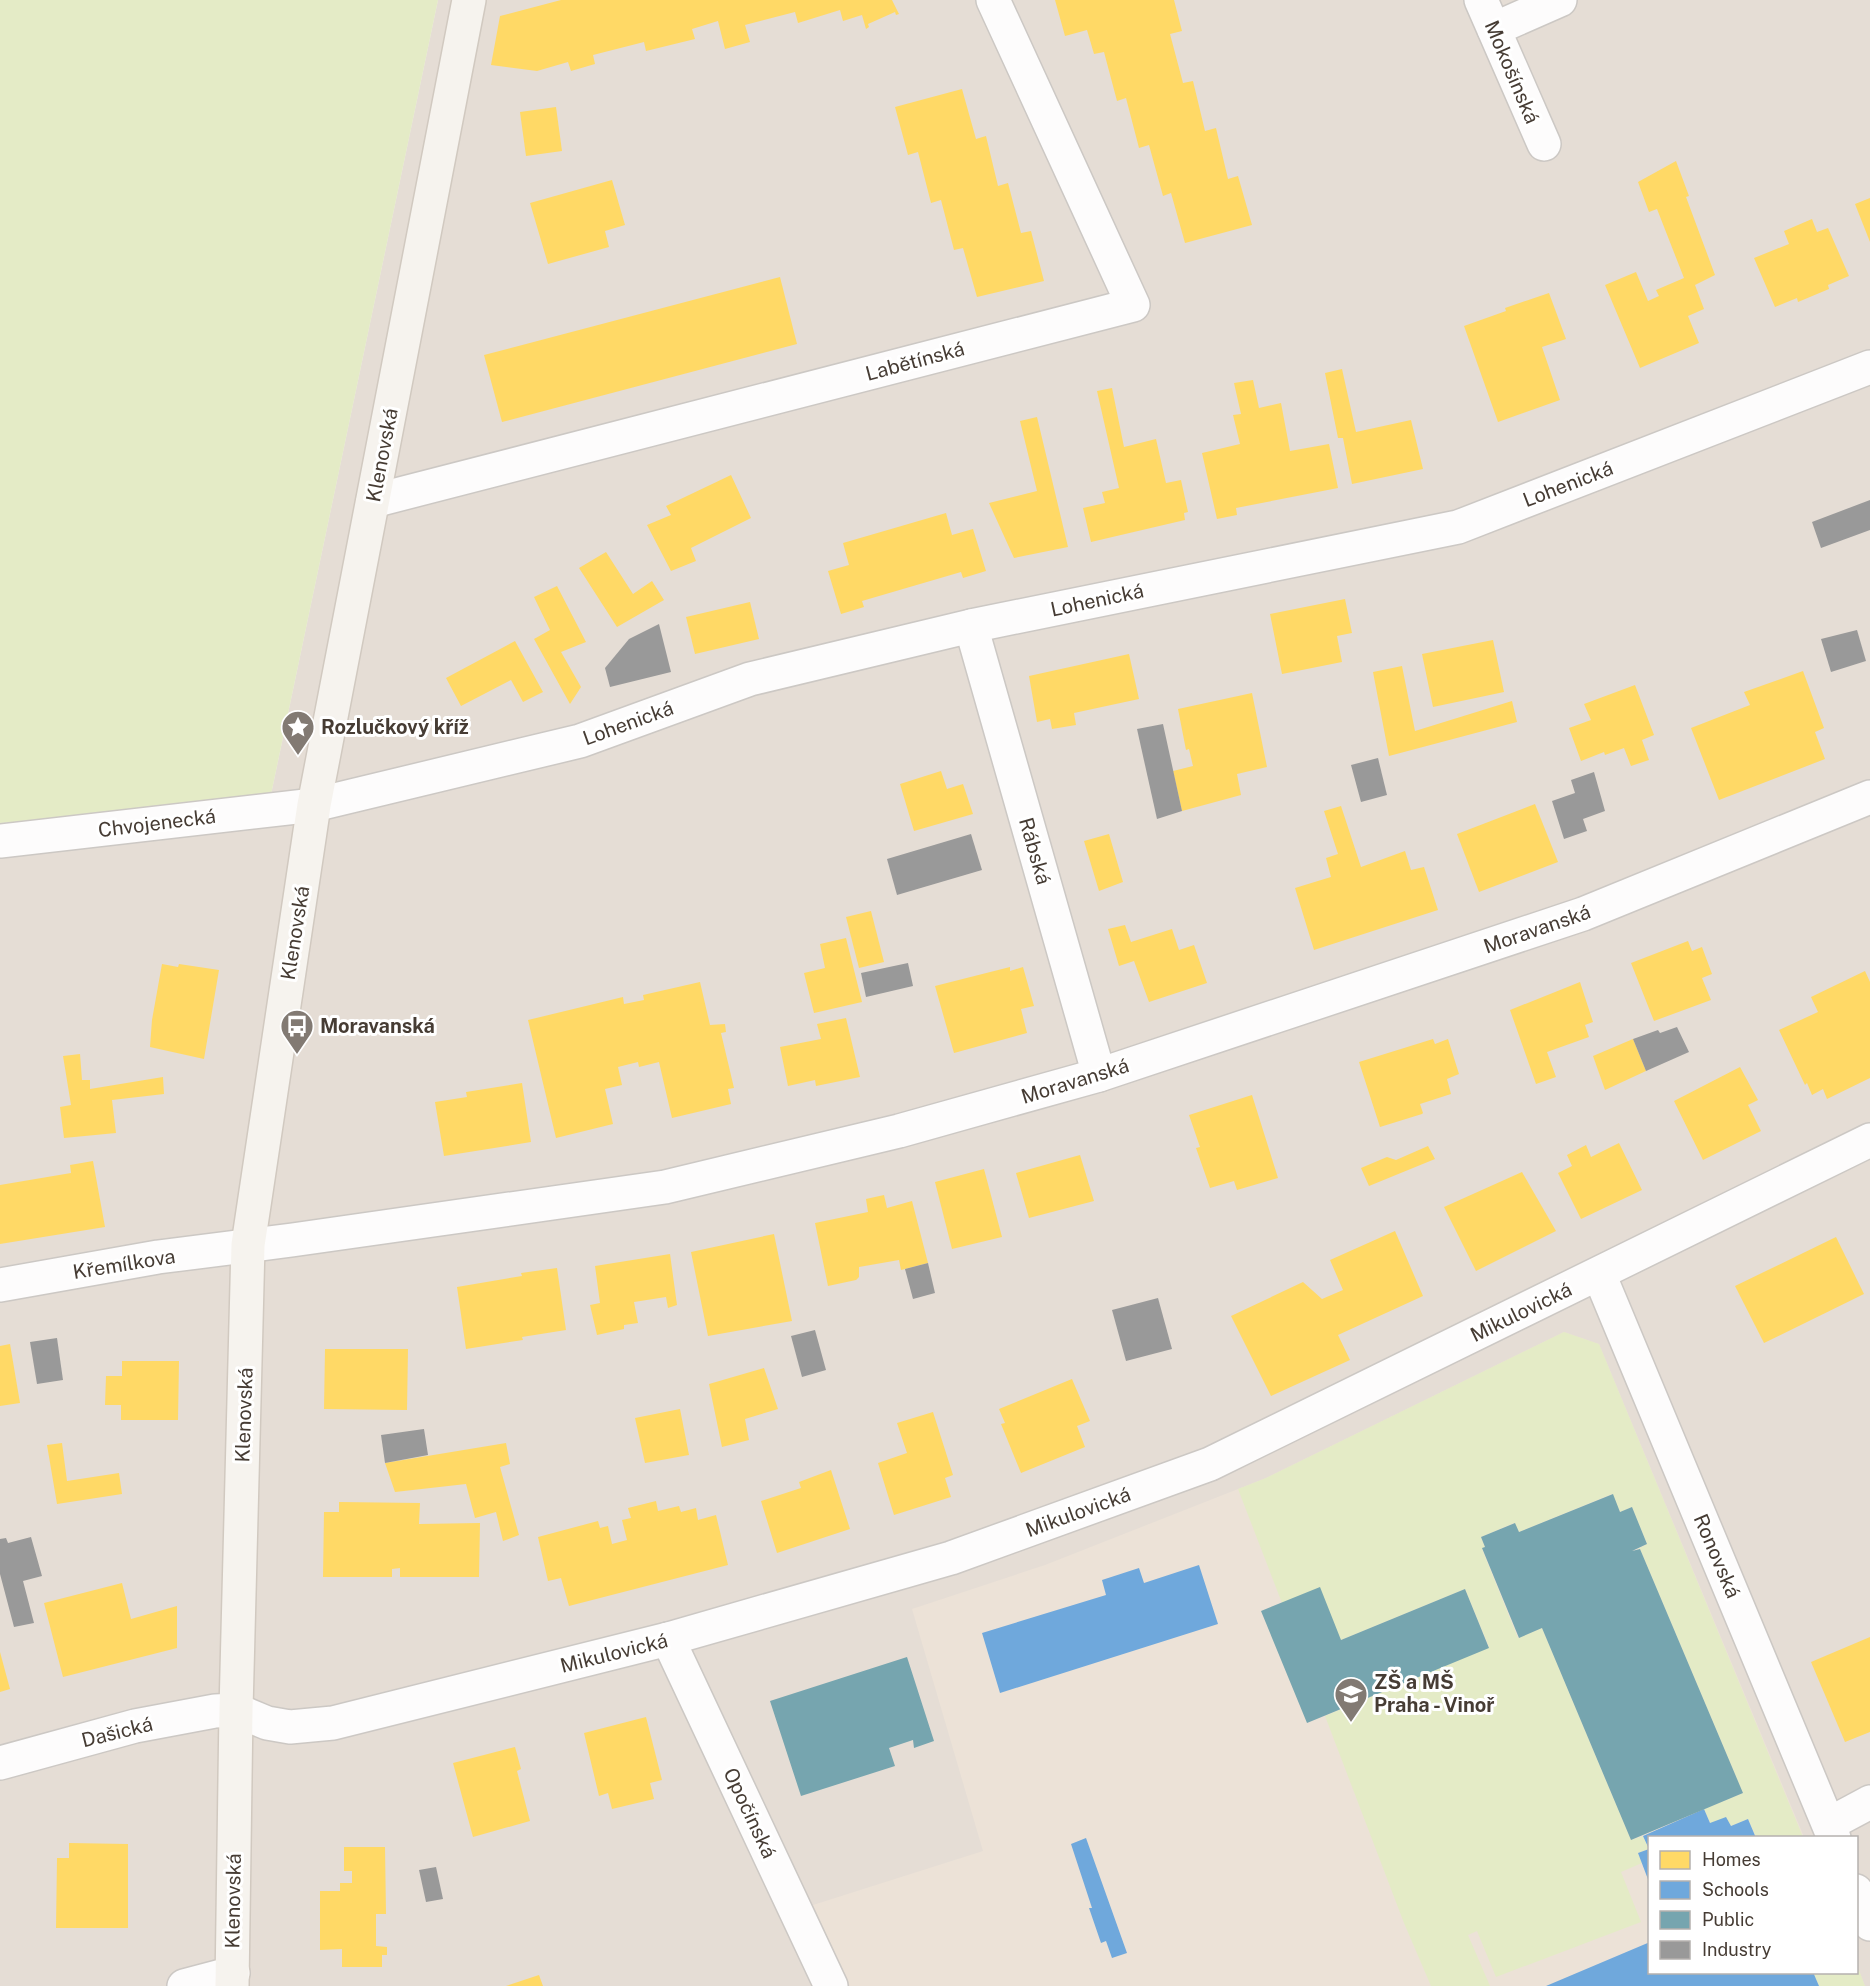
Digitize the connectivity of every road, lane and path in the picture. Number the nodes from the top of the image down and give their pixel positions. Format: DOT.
graph roads {
  1 [pos="469,0"];
  2 [pos="993,0"];
  3 [pos="1560,0"];
  4 [pos="1487,14"];
  5 [pos="1544,144"];
  6 [pos="1870,368"];
  7 [pos="373,501"];
  8 [pos="971,626"];
  9 [pos="1870,797"];
  10 [pos="314,805"];
  11 [pos="0,841"];
  12 [pos="1099,1075"];
  13 [pos="1870,1140"];
  14 [pos="248,1245"];
  15 [pos="1599,1274"];
  16 [pos="0,1285"];
  17 [pos="668,1639"];
  18 [pos="236,1710"];
  19 [pos="0,1763"];
  20 [pos="1870,1802"];
  21 [pos="1832,1831"];
  22 [pos="1858,1894"];
  23 [pos="1870,1924"];
  24 [pos="232,1979"];
  25 [pos="184,1986"];
  26 [pos="831,1986"];
  1 -- 7 [label="street, Klenovská"];
  2 -- 7 [label="street, Labětínská"];
  3 -- 4 [label="street"];
  4 -- 5 [label="street, Mokošínská"];
  6 -- 8 [label="street, Lohenická"];
  7 -- 10 [label="street, Klenovská"];
  8 -- 10 [label="street, Lohenická"];
  8 -- 12 [label="street, Rábská"];
  9 -- 12 [label="street, Moravanská"];
  10 -- 11 [label="street, Chvojenecká"];
  10 -- 14 [label="street, Klenovská"];
  12 -- 14 [label="street, Moravanská"];
  13 -- 15 [label="street, Mikulovická"];
  14 -- 16 [label="street, Křemílkova"];
  14 -- 18 [label="street, Klenovská"];
  15 -- 17 [label="street, Mikulovická"];
  15 -- 21 [label="street, Ronovská"];
  17 -- 18 [label="street, Mikulovická"];
  17 -- 26 [label="street, Opočínská"];
  18 -- 19 [label="street, Dašická"];
  18 -- 24 [label="street, Klenovská"];
  20 -- 21 [label="street"];
  22 -- 23 [label="street"];
  24 -- 25 [label="street"];
}
